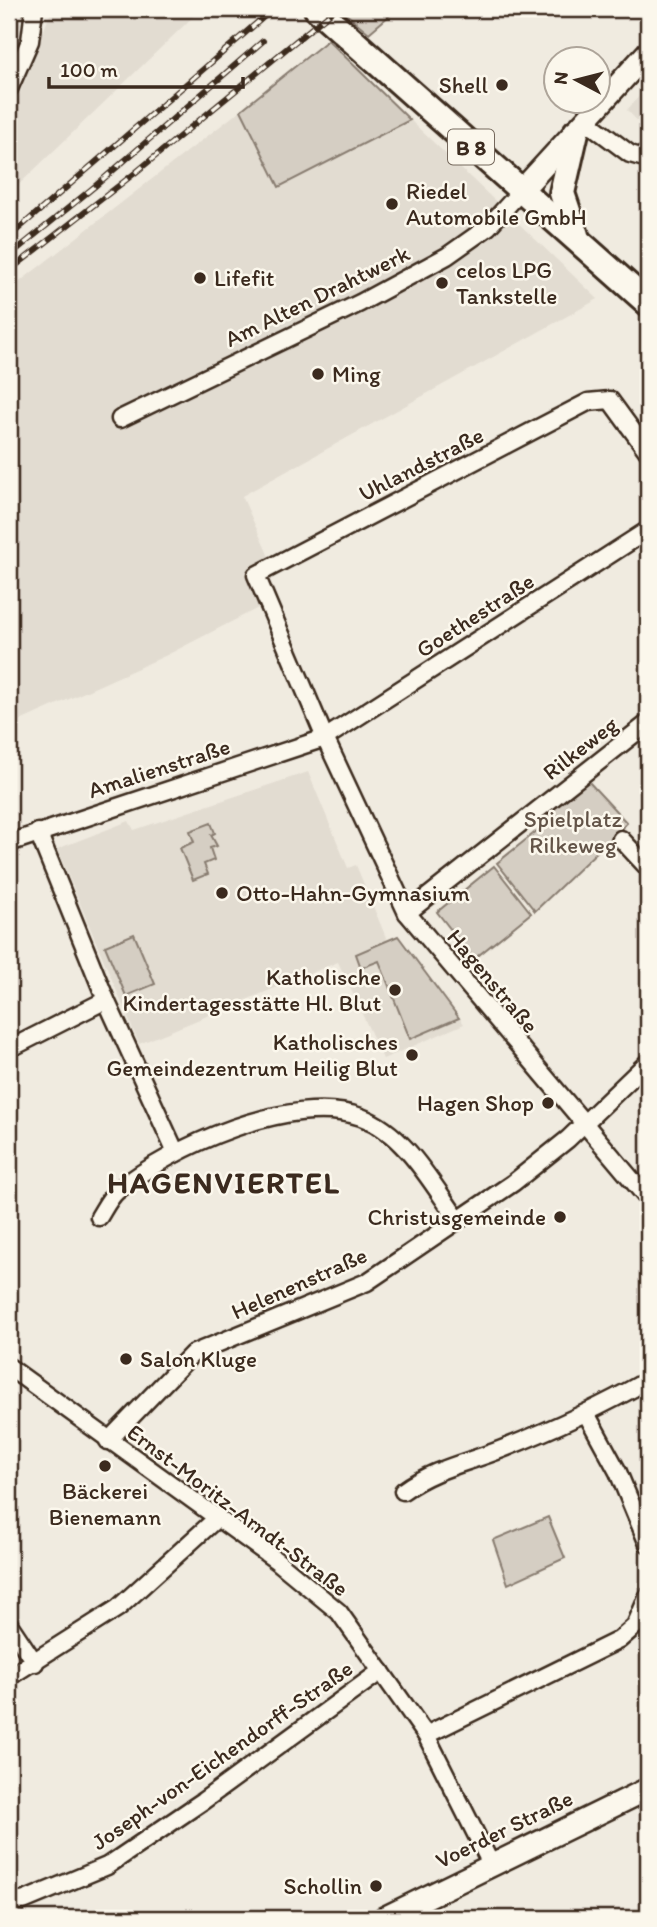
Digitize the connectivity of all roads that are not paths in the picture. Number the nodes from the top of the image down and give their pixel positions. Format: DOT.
graph roads {
  1 [pos="34,9"];
  2 [pos="317,9"];
  3 [pos="648,52"];
  4 [pos="9,89"];
  5 [pos="581,126"];
  6 [pos="648,159"];
  7 [pos="520,192"];
  8 [pos="578,239"];
  9 [pos="648,303"];
  10 [pos="120,419"];
  11 [pos="648,452"];
  12 [pos="648,530"];
  13 [pos="256,575"];
  14 [pos="648,723"];
  15 [pos="325,738"];
  16 [pos="38,832"];
  17 [pos="621,839"];
  18 [pos="9,843"];
  19 [pos="648,868"];
  20 [pos="407,913"];
  21 [pos="106,1000"];
  22 [pos="9,1049"];
  23 [pos="648,1062"];
  24 [pos="585,1124"];
  25 [pos="176,1153"];
  26 [pos="648,1199"];
  27 [pos="99,1217"];
  28 [pos="458,1220"];
  29 [pos="10,1372"];
  30 [pos="648,1380"];
  31 [pos="587,1415"];
  32 [pos="108,1441"];
  33 [pos="404,1491"];
  34 [pos="216,1519"];
  35 [pos="648,1544"];
  36 [pos="648,1596"];
  37 [pos="9,1624"];
  38 [pos="35,1663"];
  39 [pos="381,1671"];
  40 [pos="9,1677"];
  41 [pos="426,1735"];
  42 [pos="648,1789"];
  43 [pos="491,1864"];
  44 [pos="9,1900"];
  45 [pos="384,1918"];
  1 -- 4 [label="street"];
  2 -- 7 [label="main road, B 8"];
  3 -- 5 [label="main road"];
  5 -- 6 [label="street"];
  5 -- 7 [label="main road"];
  5 -- 8 [label="main road"];
  7 -- 8 [label="main road, B 8"];
  7 -- 10 [label="street, Am Alten Drahtwerk"];
  8 -- 9 [label="main road, B 8"];
  11 -- 13 [label="street, Uhlandstraße"];
  12 -- 15 [label="street, Goethestraße"];
  13 -- 15 [label="street, Hagenstraße"];
  14 -- 20 [label="street, Rilkeweg"];
  15 -- 16 [label="street, Amalienstraße"];
  15 -- 20 [label="street, Hagenstraße"];
  16 -- 18 [label="street, Amalienstraße"];
  16 -- 21 [label="street"];
  17 -- 19 [label="street"];
  20 -- 24 [label="street, Hagenstraße"];
  21 -- 22 [label="street"];
  21 -- 25 [label="street"];
  23 -- 24 [label="street, Helenenstraße"];
  24 -- 26 [label="street, Hagenstraße"];
  24 -- 28 [label="street, Helenenstraße"];
  25 -- 27 [label="street"];
  25 -- 28 [label="street"];
  28 -- 32 [label="street, Helenenstraße"];
  29 -- 32 [label="street, Ernst-Moritz-Arndt-Straße"];
  30 -- 31 [label="street"];
  31 -- 33 [label="street"];
  31 -- 35 [label="street"];
  32 -- 34 [label="street, Ernst-Moritz-Arndt-Straße"];
  34 -- 38 [label="street"];
  34 -- 39 [label="street, Ernst-Moritz-Arndt-Straße"];
  36 -- 41 [label="street"];
  37 -- 38 [label="street"];
  38 -- 40 [label="street"];
  39 -- 41 [label="street, Ernst-Moritz-Arndt-Straße"];
  39 -- 44 [label="street, Joseph-von-Eichendorff-Straße"];
  41 -- 43 [label="street, Ernst-Moritz-Arndt-Straße"];
  42 -- 43 [label="main road, Voerder Straße"];
  43 -- 45 [label="main road, Voerder Straße"];
}
